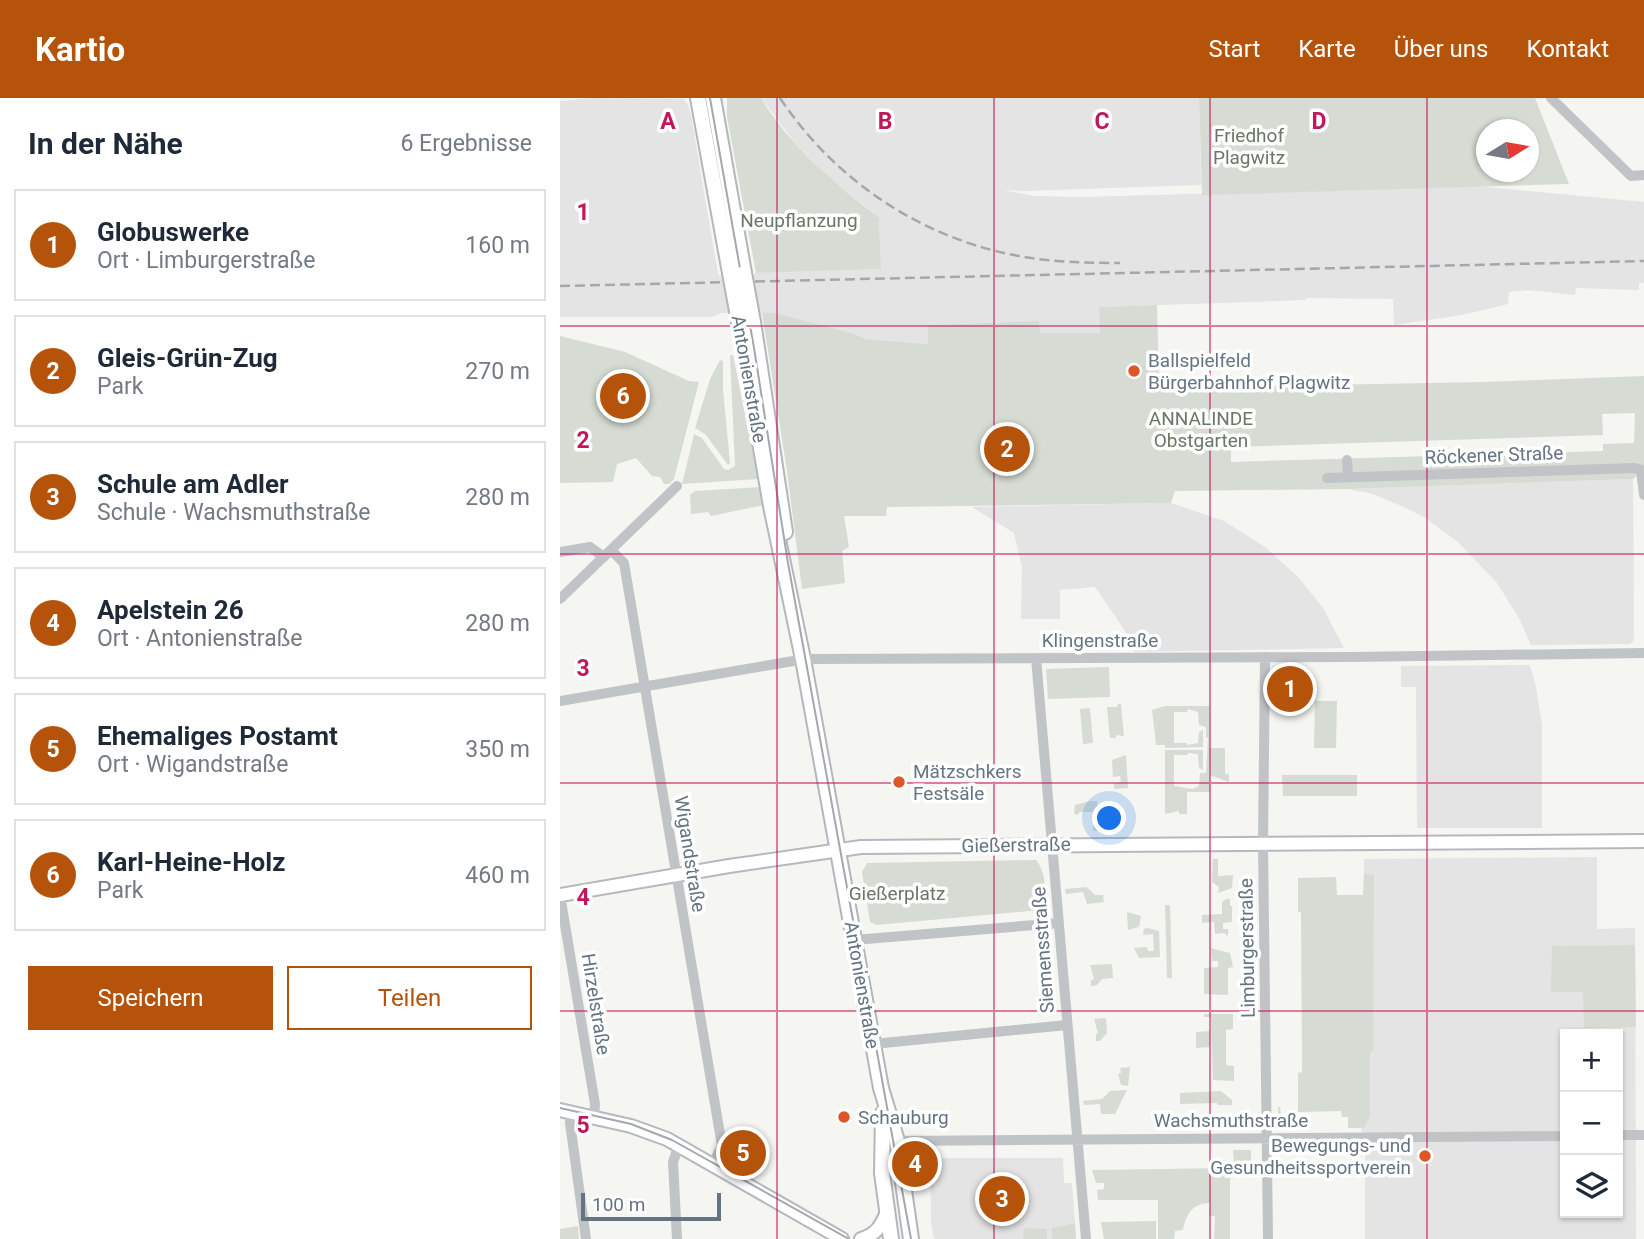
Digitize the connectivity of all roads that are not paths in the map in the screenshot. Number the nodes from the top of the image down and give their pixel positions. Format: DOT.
graph roads {
  1 [pos="698,98"];
  2 [pos="712,98"];
  3 [pos="1551,98"];
  4 [pos="1644,175"];
  5 [pos="737,273"];
  6 [pos="1347,460"];
  7 [pos="1348,476"];
  8 [pos="1327,478"];
  9 [pos="677,486"];
  10 [pos="1644,495"];
  11 [pos="560,552"];
  12 [pos="607,554"];
  13 [pos="560,598"];
  14 [pos="1644,653"];
  15 [pos="1036,657"];
  16 [pos="1265,657"];
  17 [pos="803,659"];
  18 [pos="644,685"];
  19 [pos="560,701"];
  20 [pos="1644,841"];
  21 [pos="1053,844"];
  22 [pos="1263,845"];
  23 [pos="838,849"];
  24 [pos="675,875"];
  25 [pos="560,895"];
  26 [pos="1059,923"];
  27 [pos="854,940"];
  28 [pos="1067,1025"];
  29 [pos="873,1044"];
  30 [pos="884,1105"];
  31 [pos="566,1111"];
  32 [pos="594,1118"];
  33 [pos="1623,1135"];
  34 [pos="1644,1135"];
  35 [pos="1560,1136"];
  36 [pos="1077,1138"];
  37 [pos="1266,1138"];
  38 [pos="897,1141"];
  39 [pos="679,1145"];
  40 [pos="712,1166"];
  41 [pos="887,1212"];
  42 [pos="586,1239"];
  43 [pos="677,1239"];
  44 [pos="842,1239"];
  45 [pos="861,1239"];
  46 [pos="891,1239"];
  47 [pos="911,1239"];
  48 [pos="1086,1239"];
  49 [pos="1268,1239"];
  1 -- 5 [label="main road, Antonienstraße"];
  2 -- 5 [label="main road, Antonienstraße"];
  3 -- 4 [label="street"];
  5 -- 17 [label="main road, Antonienstraße, bridge"];
  6 -- 7 [label="street"];
  7 -- 8 [label="street, Röckener Straße"];
  7 -- 10 [label="street, Röckener Straße"];
  9 -- 12 [label="street"];
  11 -- 12 [label="street"];
  12 -- 13 [label="street"];
  12 -- 18 [label="street, Wigandstraße"];
  14 -- 16 [label="street, Klingenstraße"];
  15 -- 16 [label="street, Klingenstraße"];
  15 -- 17 [label="street, Klingenstraße"];
  15 -- 21 [label="street, Siemensstraße"];
  16 -- 22 [label="street, Limburgerstraße"];
  17 -- 18 [label="street, Klingenstraße"];
  17 -- 23 [label="main road, Antonienstraße"];
  18 -- 19 [label="street, Klingenstraße"];
  18 -- 24 [label="street, Wigandstraße"];
  20 -- 22 [label="street, Gießerstraße"];
  21 -- 22 [label="street, Gießerstraße"];
  21 -- 23 [label="street, Gießerstraße"];
  21 -- 26 [label="street, Siemensstraße"];
  22 -- 37 [label="street, Limburgerstraße"];
  23 -- 24 [label="street, Gießerstraße"];
  23 -- 27 [label="main road, Antonienstraße"];
  24 -- 25 [label="street, Gießerstraße"];
  24 -- 40 [label="street, Wigandstraße"];
  25 -- 32 [label="street, Hirzelstraße"];
  26 -- 27 [label="street"];
  26 -- 28 [label="street, Siemensstraße"];
  27 -- 29 [label="main road, Antonienstraße"];
  28 -- 29 [label="street"];
  28 -- 36 [label="street, Siemensstraße"];
  29 -- 30 [label="main road, Antonienstraße"];
  30 -- 38 [label="main road, Antonienstraße"];
  30 -- 41 [label="main road, Antonienstraße"];
  31 -- 32 [label="street"];
  31 -- 42 [label="street"];
  32 -- 39 [label="street"];
  33 -- 34 [label="street"];
  35 -- 37 [label="street, Wachsmuthstraße"];
  36 -- 37 [label="street, Wachsmuthstraße"];
  36 -- 38 [label="street, Wachsmuthstraße"];
  36 -- 48 [label="street, Siemensstraße"];
  37 -- 49 [label="street, Limburgerstraße"];
  38 -- 47 [label="main road, Antonienstraße"];
  39 -- 40 [label="street"];
  39 -- 43 [label="street"];
  40 -- 44 [label="street"];
  41 -- 45 [label="street"];
  41 -- 46 [label="main road, Antonienstraße"];
}
